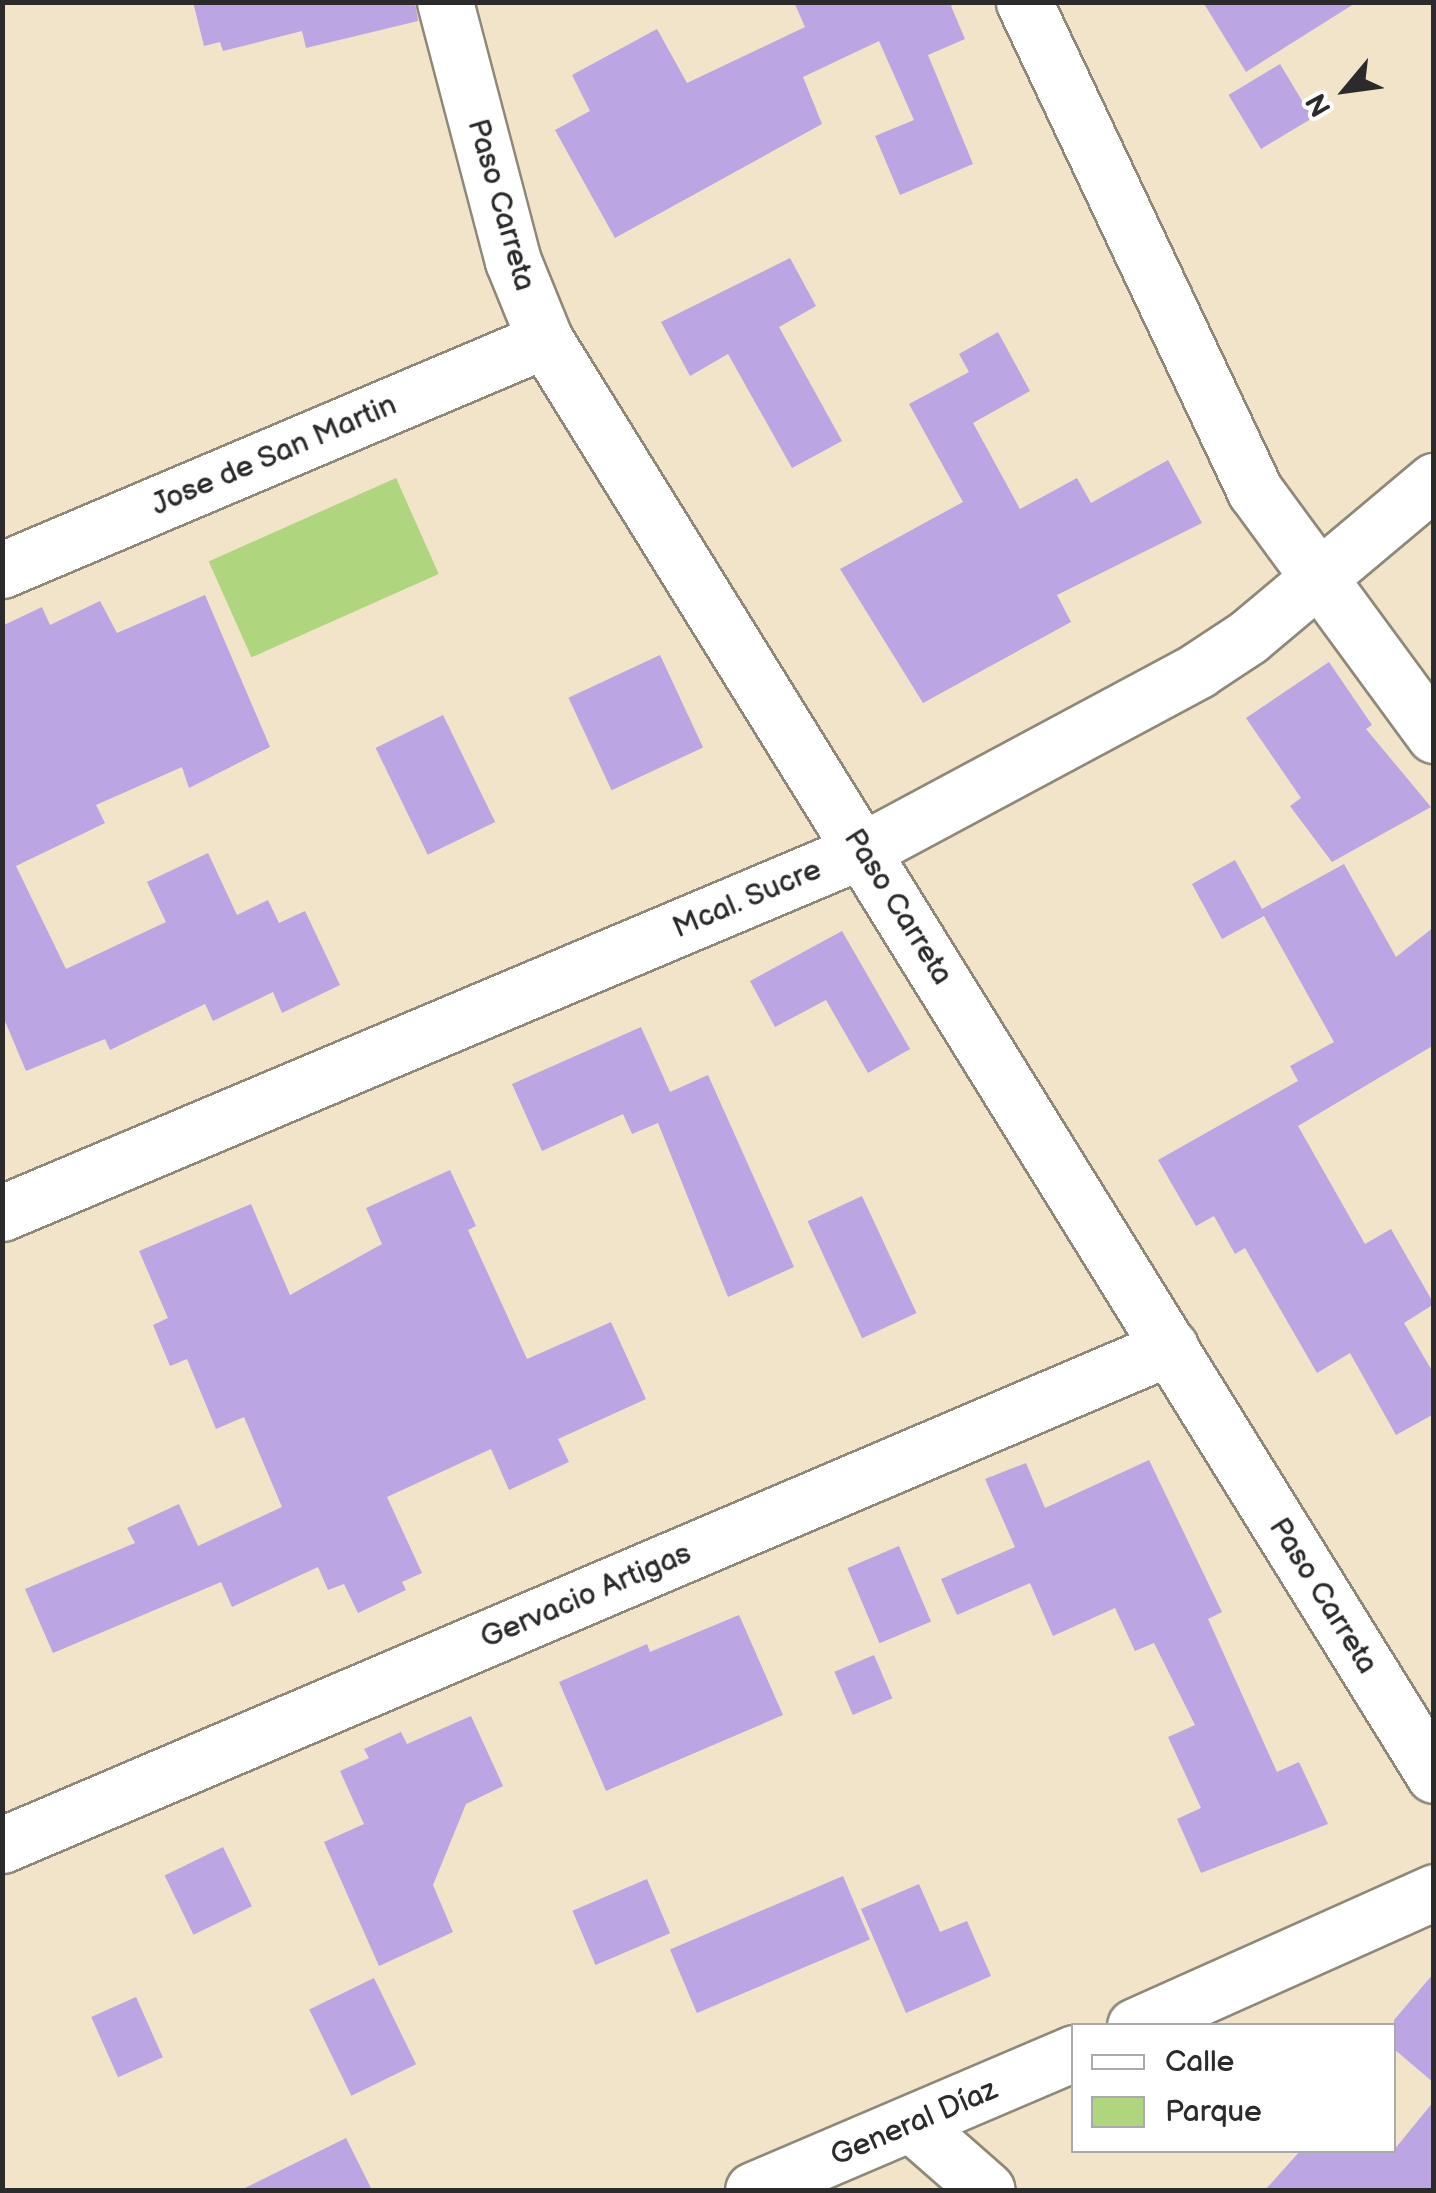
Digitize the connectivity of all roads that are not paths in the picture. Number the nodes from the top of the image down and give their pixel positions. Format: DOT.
graph roads {
  1 [pos="445,2"];
  2 [pos="1024,2"];
  3 [pos="545,340"];
  4 [pos="1434,480"];
  5 [pos="2,570"];
  6 [pos="1319,579"];
  7 [pos="1434,734"];
  8 [pos="863,850"];
  9 [pos="2,1213"];
  10 [pos="1170,1347"];
  11 [pos="1434,1775"];
  12 [pos="2,1845"];
  13 [pos="1434,1892"];
  14 [pos="1142,2023"];
  15 [pos="1071,2054"];
  16 [pos="913,2125"];
  17 [pos="753,2190"];
  18 [pos="986,2190"];
  1 -- 3 [label="street, Paso Carreta"];
  2 -- 6 [label="street"];
  3 -- 5 [label="street, Jose de San Martin"];
  3 -- 8 [label="street, Paso Carreta"];
  4 -- 6 [label="street, Mcal. Sucre"];
  6 -- 7 [label="street"];
  6 -- 8 [label="street, Mcal. Sucre"];
  8 -- 9 [label="street, Mcal. Sucre"];
  8 -- 10 [label="street, Paso Carreta"];
  10 -- 11 [label="street, Paso Carreta"];
  10 -- 12 [label="street, Gervacio Artigas"];
  13 -- 14 [label="street"];
  15 -- 16 [label="street, General Díaz"];
  16 -- 17 [label="street, General Díaz"];
  16 -- 18 [label="street"];
}
